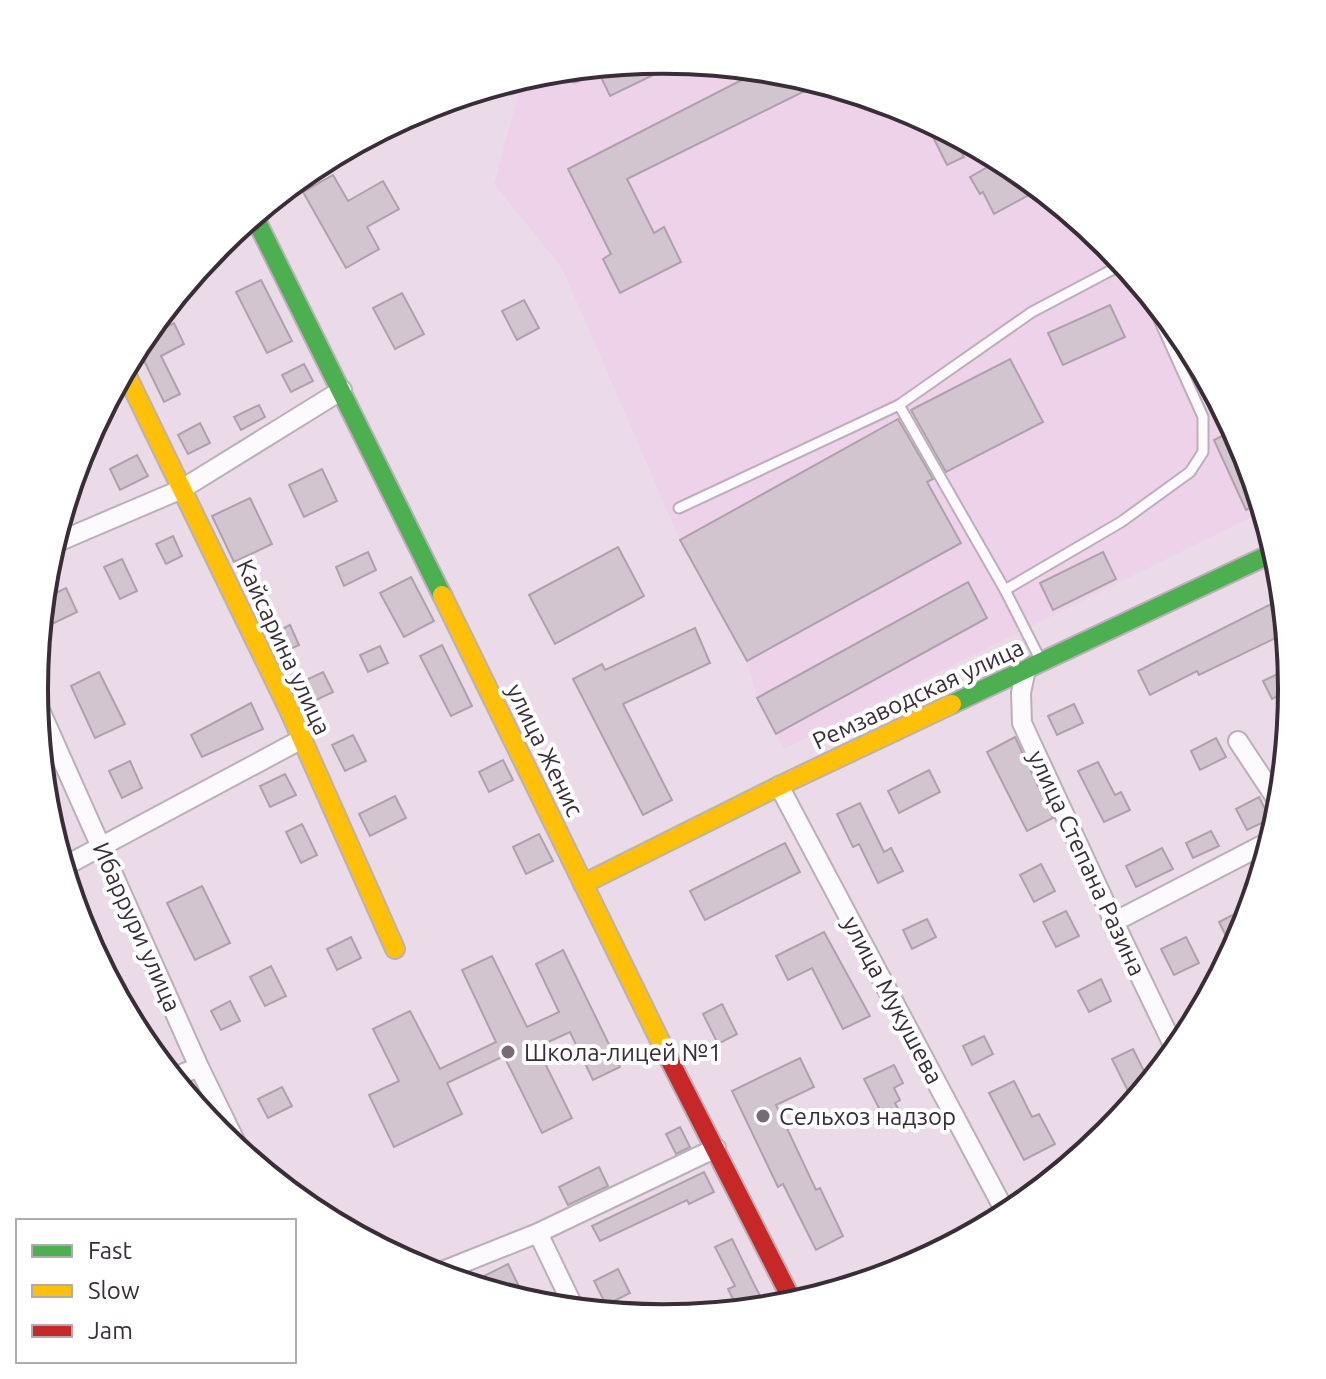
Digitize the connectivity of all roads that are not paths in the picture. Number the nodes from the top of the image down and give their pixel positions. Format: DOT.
graph roads {
  1 [pos="259,226"];
  2 [pos="1112,270"];
  3 [pos="1168,339"];
  4 [pos="130,382"];
  5 [pos="342,390"];
  6 [pos="899,405"];
  7 [pos="182,489"];
  8 [pos="679,508"];
  9 [pos="67,538"];
  10 [pos="1263,558"];
  11 [pos="1005,590"];
  12 [pos="1034,666"];
  13 [pos="49,730"];
  14 [pos="302,739"];
  15 [pos="1238,741"];
  16 [pos="779,786"];
  17 [pos="1270,789"];
  18 [pos="102,847"];
  19 [pos="1257,848"];
  20 [pos="73,862"];
  21 [pos="583,884"];
  22 [pos="1114,922"];
  23 [pos="395,949"];
  24 [pos="1169,1037"];
  25 [pos="199,1067"];
  26 [pos="183,1074"];
  27 [pos="226,1121"];
  28 [pos="716,1148"];
  29 [pos="1001,1203"];
  30 [pos="538,1233"];
  31 [pos="452,1267"];
  32 [pos="788,1292"];
  33 [pos="569,1297"];
  1 -- 5 [label="street, улица Женис"];
  2 -- 6 [label="lane"];
  3 -- 11 [label="lane"];
  4 -- 7 [label="street, Кайсарина улица"];
  5 -- 7 [label="street"];
  5 -- 21 [label="street, улица Женис"];
  6 -- 8 [label="lane"];
  6 -- 11 [label="lane"];
  7 -- 9 [label="street"];
  7 -- 14 [label="street, Кайсарина улица"];
  10 -- 12 [label="street, Ремзаводская улица"];
  11 -- 12 [label="lane"];
  12 -- 16 [label="street, Ремзаводская улица"];
  12 -- 22 [label="street, улица Степана Разина"];
  13 -- 18 [label="street, Ибаррури улица"];
  14 -- 18 [label="street"];
  14 -- 23 [label="street, Кайсарина улица"];
  15 -- 17 [label="street"];
  16 -- 21 [label="street, Ремзаводская улица"];
  16 -- 29 [label="street, улица Мукушева"];
  18 -- 20 [label="street"];
  18 -- 25 [label="street, Ибаррури улица"];
  19 -- 22 [label="street"];
  21 -- 28 [label="street, улица Женис"];
  22 -- 24 [label="street, улица Степана Разина"];
  25 -- 26 [label="street"];
  25 -- 27 [label="street, Ибаррури улица"];
  28 -- 30 [label="street"];
  28 -- 32 [label="street, улица Женис"];
  30 -- 31 [label="street"];
  30 -- 33 [label="street"];
}
